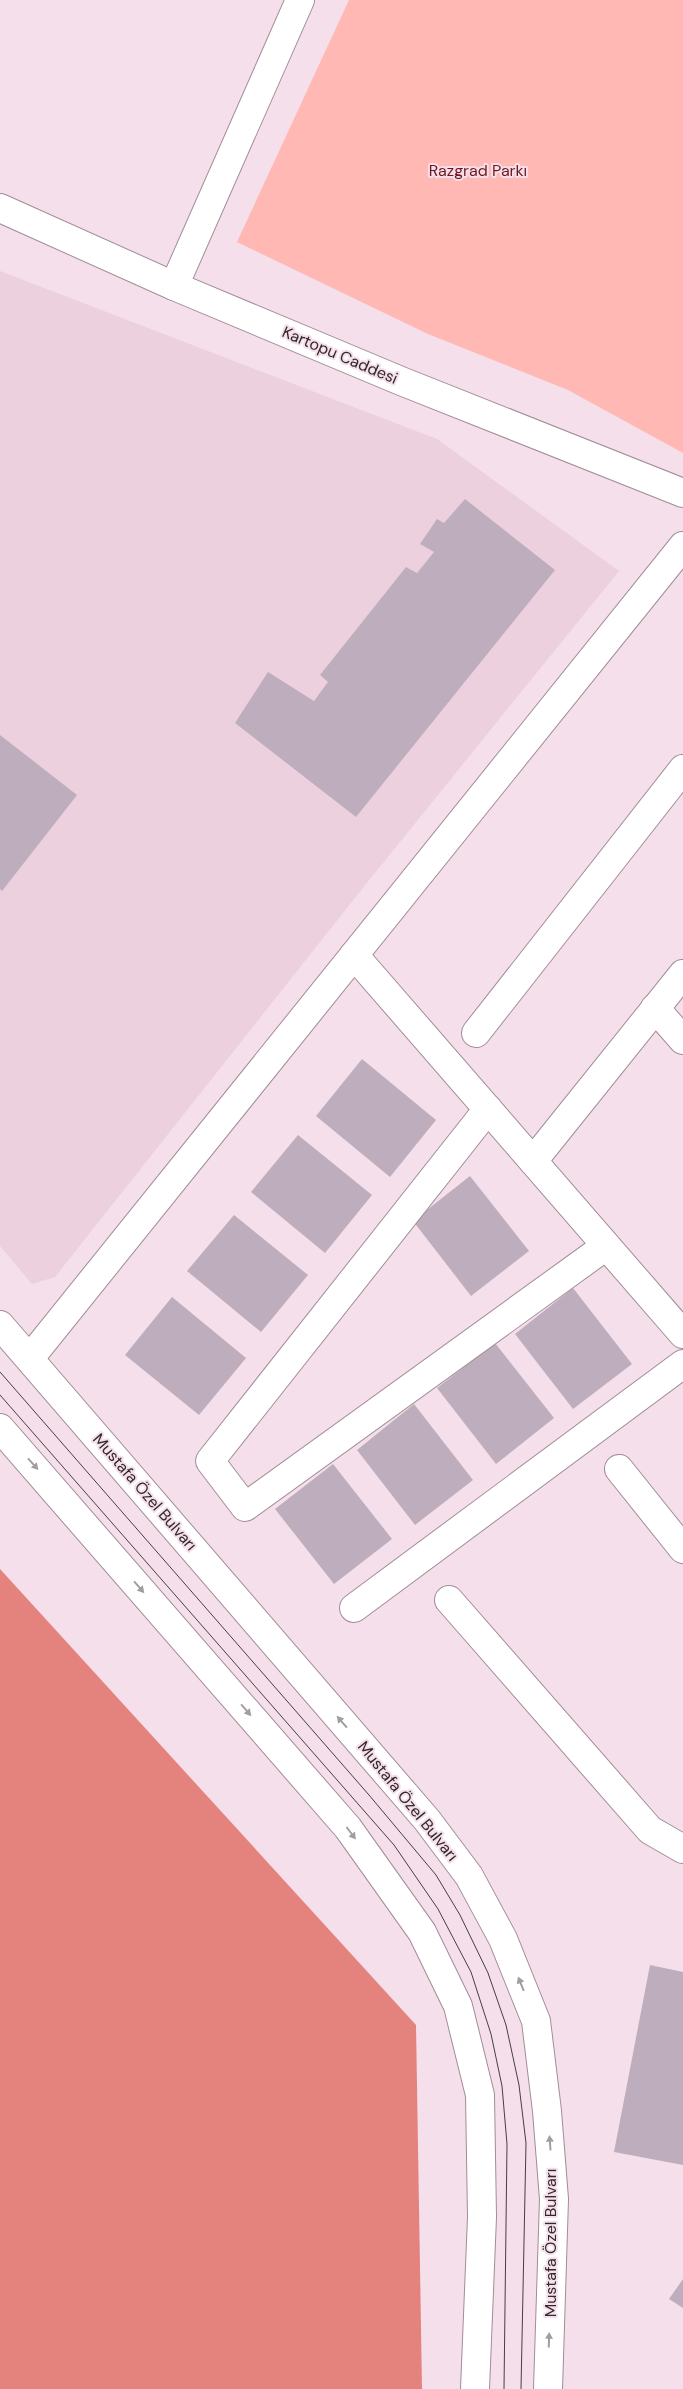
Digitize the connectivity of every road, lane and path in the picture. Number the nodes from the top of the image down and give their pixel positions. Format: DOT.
graph roads {
  1 [pos="300,0"];
  2 [pos="0,208"];
  3 [pos="174,286"];
  4 [pos="683,493"];
  5 [pos="683,546"];
  6 [pos="683,769"];
  7 [pos="354,955"];
  8 [pos="683,974"];
  9 [pos="655,1008"];
  10 [pos="476,1033"];
  11 [pos="683,1040"];
  12 [pos="488,1109"];
  13 [pos="533,1161"];
  14 [pos="606,1246"];
  15 [pos="0,1325"];
  16 [pos="683,1334"];
  17 [pos="30,1358"];
  18 [pos="683,1364"];
  19 [pos="0,1428"];
  20 [pos="619,1469"];
  21 [pos="683,1549"];
  22 [pos="449,1600"];
  23 [pos="354,1608"];
  24 [pos="683,1849"];
  25 [pos="475,2389"];
  26 [pos="548,2389"];
  1 -- 3 [label="main road"];
  2 -- 3 [label="main road, Kartopu Caddesi"];
  3 -- 4 [label="main road, Kartopu Caddesi"];
  5 -- 7 [label="main road"];
  6 -- 10 [label="main road"];
  7 -- 12 [label="main road"];
  7 -- 17 [label="main road"];
  8 -- 9 [label="main road"];
  9 -- 11 [label="main road"];
  9 -- 13 [label="main road"];
  12 -- 13 [label="main road"];
  12 -- 14 [label="main road"];
  13 -- 14 [label="main road"];
  14 -- 16 [label="main road"];
  15 -- 17 [label="main road, Mustafa Özel Bulvarı"];
  26 -- 17 [label="main road, Mustafa Özel Bulvarı, one-way"];
  18 -- 23 [label="main road"];
  19 -- 25 [label="main road, one-way"];
  20 -- 21 [label="main road"];
  22 -- 24 [label="main road"];
}
